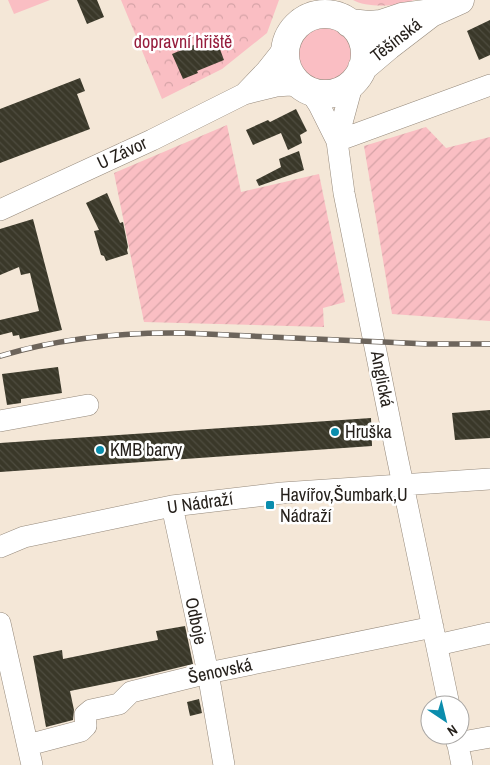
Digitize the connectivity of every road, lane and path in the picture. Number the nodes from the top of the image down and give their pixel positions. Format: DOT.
graph roads {
  1 [pos="298,0"];
  2 [pos="460,0"];
  3 [pos="336,13"];
  4 [pos="431,13"];
  5 [pos="289,39"];
  6 [pos="357,75"];
  7 [pos="490,86"];
  8 [pos="306,89"];
  9 [pos="244,94"];
  10 [pos="337,141"];
  11 [pos="0,210"];
  12 [pos="88,405"];
  13 [pos="0,422"];
  14 [pos="490,479"];
  15 [pos="404,484"];
  16 [pos="172,506"];
  17 [pos="0,547"];
  18 [pos="0,623"];
  19 [pos="490,634"];
  20 [pos="435,636"];
  21 [pos="208,673"];
  22 [pos="448,695"];
  23 [pos="490,737"];
  24 [pos="470,738"];
  25 [pos="457,745"];
  26 [pos="30,755"];
  27 [pos="224,765"];
  28 [pos="462,765"];
  1 -- 5 [label="main road"];
  2 -- 4 [label="main road, Těšínská"];
  3 -- 4 [label="main road, Těšínská"];
  3 -- 5 [label="main road"];
  3 -- 6 [label="main road"];
  4 -- 6 [label="main road, Těšínská"];
  5 -- 8 [label="main road"];
  5 -- 9 [label="street, U Závor"];
  6 -- 8 [label="main road"];
  6 -- 10 [label="street, Anglická"];
  7 -- 10 [label="street"];
  8 -- 9 [label="street, U Závor"];
  8 -- 10 [label="street, Anglická"];
  9 -- 11 [label="street, U Závor"];
  10 -- 15 [label="street, Anglická"];
  12 -- 13 [label="street"];
  14 -- 15 [label="street, U Nádraží"];
  15 -- 16 [label="street, U Nádraží"];
  15 -- 20 [label="street, Anglická"];
  16 -- 17 [label="street, U Nádraží"];
  16 -- 21 [label="street, Odboje"];
  18 -- 26 [label="street"];
  19 -- 20 [label="street, Šenovská"];
  20 -- 21 [label="street, Šenovská"];
  20 -- 22 [label="street, Anglická"];
  21 -- 26 [label="street, Šenovská"];
  21 -- 27 [label="street, Odboje"];
  23 -- 24 [label="street"];
  25 -- 28 [label="street"];
}
